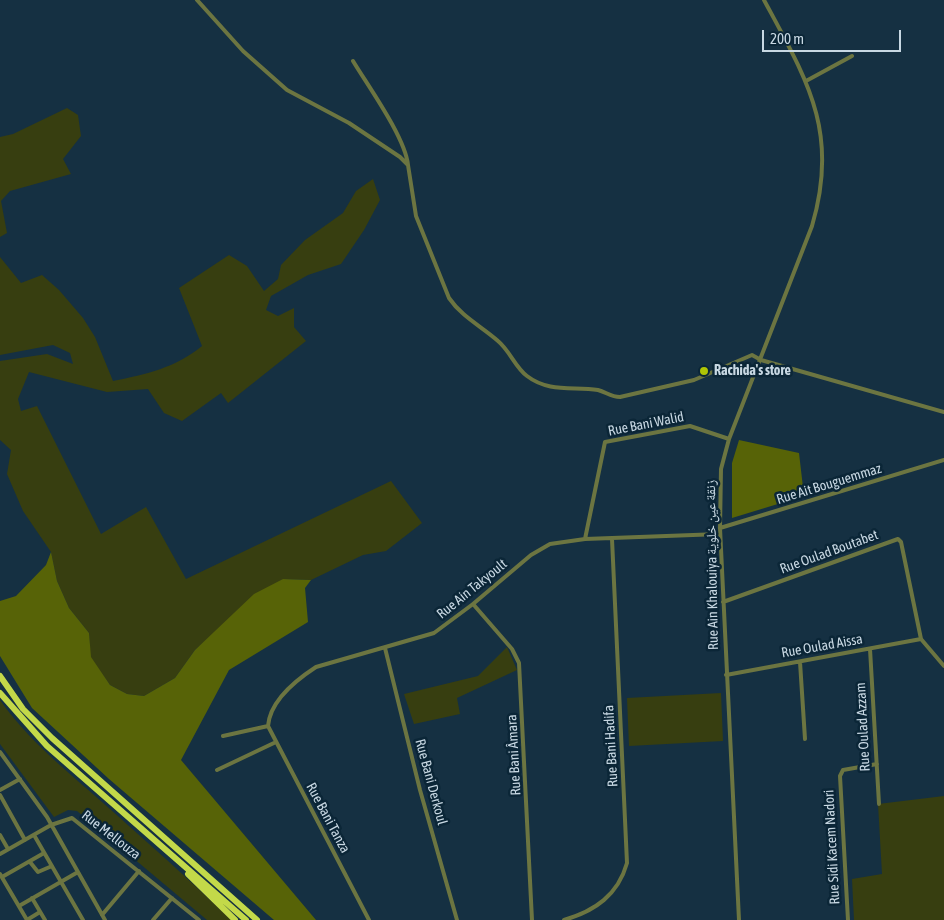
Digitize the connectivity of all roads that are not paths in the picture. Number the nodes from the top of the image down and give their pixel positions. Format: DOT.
graph roads {
  1 [pos="197,0"];
  2 [pos="764,0"];
  3 [pos="852,56"];
  4 [pos="353,61"];
  5 [pos="806,81"];
  6 [pos="408,165"];
  7 [pos="761,360"];
  8 [pos="944,412"];
  9 [pos="729,438"];
  10 [pos="944,460"];
  11 [pos="720,528"];
  12 [pos="720,534"];
  13 [pos="612,539"];
  14 [pos="585,540"];
  15 [pos="723,602"];
  16 [pos="473,604"];
  17 [pos="921,639"];
  18 [pos="385,648"];
  19 [pos="870,649"];
  20 [pos="800,662"];
  21 [pos="944,666"];
  22 [pos="726,675"];
  23 [pos="0,676"];
  24 [pos="0,693"];
  25 [pos="268,726"];
  26 [pos="223,736"];
  27 [pos="805,738"];
  28 [pos="276,742"];
  29 [pos="0,752"];
  30 [pos="877,764"];
  31 [pos="217,770"];
  32 [pos="20,779"];
  33 [pos="0,790"];
  34 [pos="0,795"];
  35 [pos="879,804"];
  36 [pos="51,825"];
  37 [pos="0,835"];
  38 [pos="34,835"];
  39 [pos="25,840"];
  40 [pos="160,844"];
  41 [pos="8,849"];
  42 [pos="44,853"];
  43 [pos="0,854"];
  44 [pos="30,862"];
  45 [pos="52,866"];
  46 [pos="139,871"];
  47 [pos="78,872"];
  48 [pos="1,876"];
  49 [pos="61,882"];
  50 [pos="32,898"];
  51 [pos="172,898"];
  52 [pos="19,906"];
  53 [pos="40,912"];
  54 [pos="102,915"];
  55 [pos="27,920"];
  56 [pos="45,920"];
  57 [pos="83,920"];
  58 [pos="105,920"];
  59 [pos="153,920"];
  60 [pos="200,920"];
  61 [pos="235,920"];
  62 [pos="246,920"];
  63 [pos="257,920"];
  64 [pos="369,920"];
  65 [pos="458,920"];
  66 [pos="532,920"];
  67 [pos="564,920"];
  68 [pos="738,920"];
  69 [pos="848,920"];
  1 -- 6 [label="street"];
  2 -- 5 [label="street, Rue Ain Khalouiya زنقة عين خلوية"];
  3 -- 5 [label="street"];
  4 -- 6 [label="street"];
  5 -- 7 [label="street, Rue Ain Khalouiya زنقة عين خلوية"];
  6 -- 7 [label="street"];
  7 -- 8 [label="street"];
  7 -- 9 [label="street, Rue Ain Khalouiya زنقة عين خلوية"];
  9 -- 11 [label="street, Rue Ain Khalouiya زنقة عين خلوية"];
  9 -- 14 [label="street, Rue Bani Walid"];
  10 -- 11 [label="street, Rue Ait Bouguemmaz"];
  11 -- 12 [label="street, Rue Ain Khalouiya زنقة عين خلوية"];
  12 -- 13 [label="street, Rue Ain Takyoult"];
  12 -- 15 [label="street, Rue Ain Khalouiya زنقة عين خلوية"];
  13 -- 14 [label="street, Rue Ain Takyoult"];
  13 -- 67 [label="street, Rue Bani Hadifa"];
  14 -- 16 [label="street, Rue Ain Takyoult"];
  15 -- 17 [label="street, Rue Oulad Boutabet"];
  15 -- 22 [label="street, Rue Ain Khalouiya زنقة عين خلوية"];
  16 -- 18 [label="street, Rue Ain Takyoult"];
  16 -- 66 [label="street, Rue Bani Âmara"];
  17 -- 19 [label="street, Rue Oulad Aissa"];
  17 -- 21 [label="street, Rue Oulad Boutabet"];
  18 -- 25 [label="street, Rue Ain Takyoult"];
  18 -- 65 [label="street, Rue Bani Derkoul"];
  19 -- 20 [label="street, Rue Oulad Aissa"];
  19 -- 30 [label="street, Rue Oulad Azzam"];
  20 -- 22 [label="street, Rue Oulad Aissa"];
  20 -- 27 [label="street"];
  22 -- 68 [label="street, Rue Ain Khalouiya زنقة عين خلوية"];
  23 -- 63 [label="highway"];
  24 -- 40 [label="highway"];
  25 -- 26 [label="street"];
  25 -- 28 [label="street, Rue Bani Tanza"];
  28 -- 31 [label="street"];
  28 -- 64 [label="street, Rue Bani Tanza"];
  29 -- 32 [label="street"];
  30 -- 35 [label="street, Rue Oulad Azzam"];
  30 -- 69 [label="street, Rue Sidi Kacem Nadori"];
  32 -- 33 [label="street"];
  32 -- 36 [label="street"];
  34 -- 39 [label="street"];
  36 -- 38 [label="street"];
  36 -- 46 [label="street, Rue Mellouza"];
  36 -- 47 [label="street"];
  37 -- 41 [label="street"];
  38 -- 39 [label="street"];
  38 -- 42 [label="street"];
  39 -- 41 [label="street"];
  40 -- 61 [label="highway"];
  40 -- 62 [label="highway"];
  41 -- 43 [label="street"];
  42 -- 44 [label="street"];
  42 -- 45 [label="street"];
  44 -- 45 [label="street"];
  44 -- 48 [label="street"];
  45 -- 49 [label="street"];
  46 -- 51 [label="street, Rue Mellouza"];
  46 -- 54 [label="street"];
  47 -- 49 [label="street"];
  47 -- 54 [label="street"];
  48 -- 52 [label="street"];
  49 -- 50 [label="street"];
  49 -- 57 [label="street"];
  50 -- 52 [label="street"];
  50 -- 53 [label="street"];
  51 -- 59 [label="street"];
  51 -- 60 [label="street, Rue Mellouza"];
  52 -- 55 [label="street"];
  53 -- 55 [label="street"];
  53 -- 56 [label="street"];
  54 -- 58 [label="street"];
}
